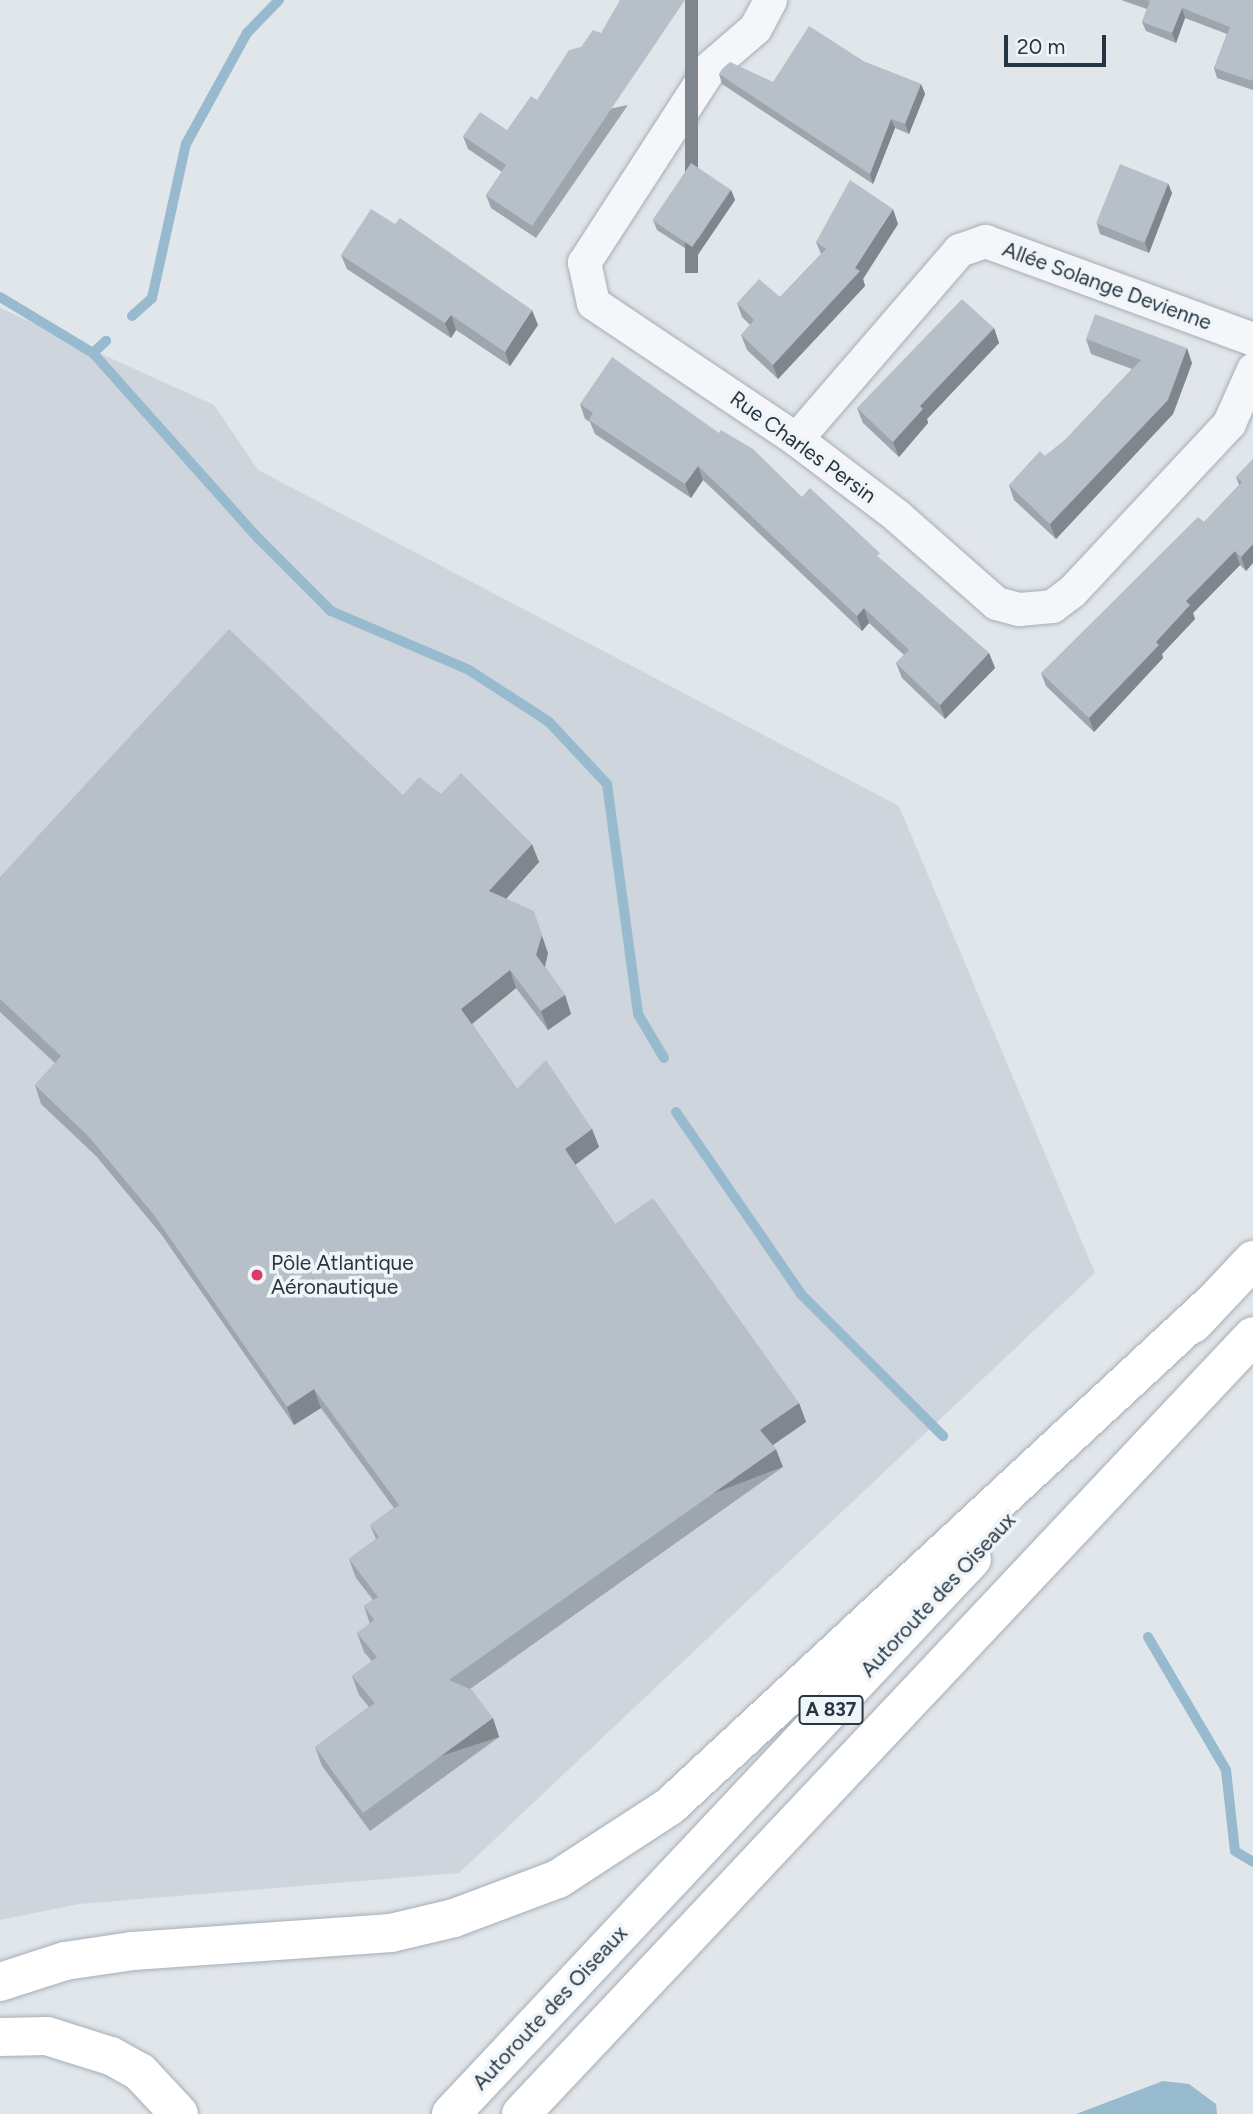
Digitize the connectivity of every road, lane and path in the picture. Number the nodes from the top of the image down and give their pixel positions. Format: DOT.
graph roads {
  1 [pos="770,0"];
  2 [pos="1253,339"];
  3 [pos="1253,369"];
  4 [pos="796,439"];
  5 [pos="1253,1260"];
  6 [pos="1210,1305"];
  7 [pos="1253,1336"];
  8 [pos="0,1982"];
  9 [pos="0,2037"];
  10 [pos="179,2114"];
  11 [pos="451,2114"];
  12 [pos="521,2114"];
  1 -- 4 [label="street, Rue Charles Persin"];
  2 -- 4 [label="street, Allée Solange Devienne"];
  3 -- 4 [label="street, Rue Charles Persin"];
  5 -- 6 [label="highway, Autoroute des Oiseaux / A 837"];
  6 -- 8 [label="highway"];
  6 -- 11 [label="highway, Autoroute des Oiseaux / A 837"];
  7 -- 12 [label="highway, A 837"];
  9 -- 10 [label="highway"];
}
